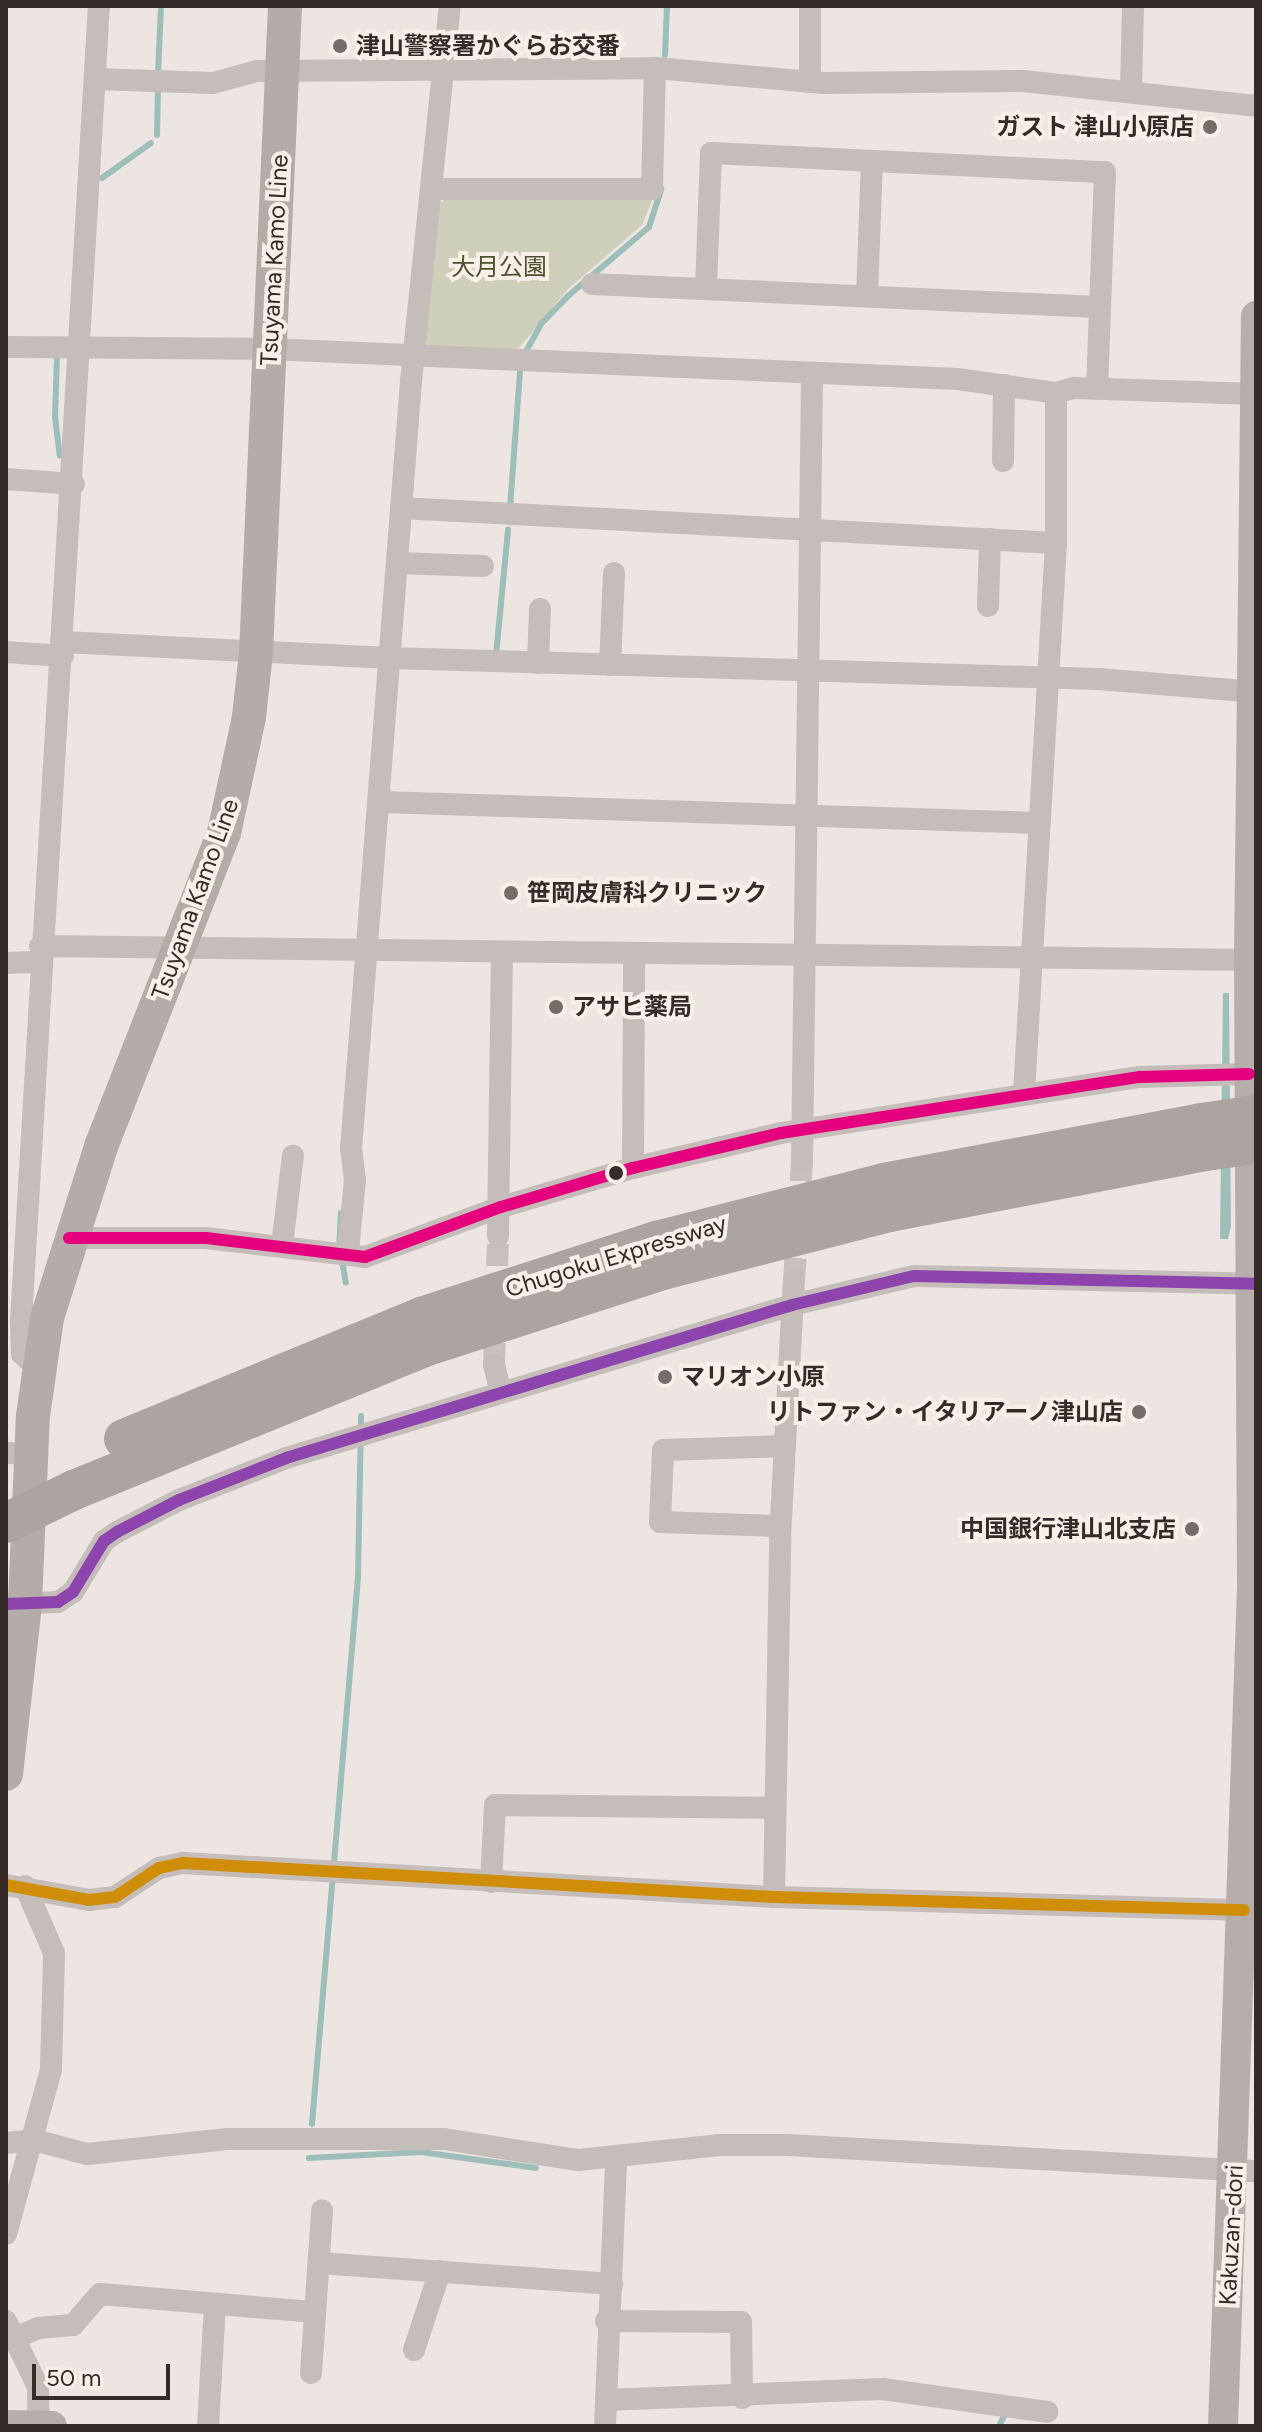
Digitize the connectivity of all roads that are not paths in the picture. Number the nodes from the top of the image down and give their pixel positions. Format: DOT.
graph roads {
  1 [pos="99,6"];
  2 [pos="285,6"];
  3 [pos="450,6"];
  4 [pos="810,6"];
  5 [pos="1133,6"];
  6 [pos="655,68"];
  7 [pos="446,70"];
  8 [pos="282,71"];
  9 [pos="95,79"];
  10 [pos="810,82"];
  11 [pos="1131,89"];
  12 [pos="1256,106"];
  13 [pos="872,161"];
  14 [pos="433,189"];
  15 [pos="592,284"];
  16 [pos="706,289"];
  17 [pos="867,296"];
  18 [pos="1097,307"];
  19 [pos="1256,316"];
  20 [pos="6,347"];
  21 [pos="79,347"];
  22 [pos="270,349"];
  23 [pos="413,358"];
  24 [pos="812,374"];
  25 [pos="1004,385"];
  26 [pos="1097,389"];
  27 [pos="1056,393"];
  28 [pos="1255,394"];
  29 [pos="1003,461"];
  30 [pos="6,479"];
  31 [pos="74,484"];
  32 [pos="401,508"];
  33 [pos="809,529"];
  34 [pos="990,539"];
  35 [pos="1056,543"];
  36 [pos="397,563"];
  37 [pos="483,566"];
  38 [pos="614,573"];
  39 [pos="988,606"];
  40 [pos="540,609"];
  41 [pos="63,649"];
  42 [pos="6,652"];
  43 [pos="256,653"];
  44 [pos="390,658"];
  45 [pos="538,663"];
  46 [pos="610,665"];
  47 [pos="810,671"];
  48 [pos="1048,678"];
  49 [pos="1254,692"];
  50 [pos="381,802"];
  51 [pos="806,816"];
  52 [pos="1039,823"];
  53 [pos="180,951"];
  54 [pos="369,951"];
  55 [pos="502,953"];
  56 [pos="634,953"];
  57 [pos="40,954"];
  58 [pos="803,955"];
  59 [pos="1033,958"];
  60 [pos="6,963"];
  61 [pos="1251,968"];
  62 [pos="1249,1074"];
  63 [pos="1024,1093"];
  64 [pos="1256,1115"];
  65 [pos="802,1133"];
  66 [pos="1204,1137"];
  67 [pos="1256,1144"];
  68 [pos="293,1156"];
  69 [pos="802,1164"];
  70 [pos="633,1168"];
  71 [pos="501,1207"];
  72 [pos="498,1236"];
  73 [pos="69,1238"];
  74 [pos="282,1245"];
  75 [pos="348,1251"];
  76 [pos="15,1253"];
  77 [pos="794,1280"];
  78 [pos="1254,1284"];
  79 [pos="792,1305"];
  80 [pos="494,1365"];
  81 [pos="39,1370"];
  82 [pos="501,1393"];
  83 [pos="785,1446"];
  84 [pos="19,1453"];
  85 [pos="74,1476"];
  86 [pos="6,1495"];
  87 [pos="6,1523"];
  88 [pos="780,1526"];
  89 [pos="1254,1586"];
  90 [pos="16,1604"];
  91 [pos="6,1774"];
  92 [pos="775,1808"];
  93 [pos="491,1882"];
  94 [pos="16,1885"];
  95 [pos="1249,1895"];
  96 [pos="774,1897"];
  97 [pos="34,2140"];
  98 [pos="6,2143"];
  99 [pos="616,2158"];
  100 [pos="1245,2171"];
  101 [pos="322,2210"];
  102 [pos="6,2234"];
  103 [pos="319,2263"];
  104 [pos="440,2271"];
  105 [pos="612,2284"];
  106 [pos="215,2304"];
  107 [pos="313,2312"];
  108 [pos="606,2321"];
  109 [pos="11,2329"];
  110 [pos="414,2350"];
  111 [pos="311,2373"];
  112 [pos="742,2398"];
  113 [pos="606,2400"];
  114 [pos="1047,2412"];
  115 [pos="6,2425"];
  116 [pos="39,2426"];
  117 [pos="52,2426"];
  118 [pos="208,2426"];
  119 [pos="605,2426"];
  120 [pos="1223,2426"];
  1 -- 9 [label="street"];
  2 -- 8 [label="main road, Tsuyama Kamo Line"];
  3 -- 7 [label="street"];
  4 -- 10 [label="street"];
  5 -- 11 [label="street"];
  6 -- 7 [label="street"];
  6 -- 10 [label="street"];
  6 -- 14 [label="street"];
  7 -- 8 [label="street"];
  7 -- 14 [label="street"];
  8 -- 9 [label="street"];
  8 -- 22 [label="main road, Tsuyama Kamo Line"];
  9 -- 21 [label="street"];
  10 -- 11 [label="street"];
  11 -- 12 [label="street"];
  13 -- 16 [label="street"];
  13 -- 17 [label="street"];
  13 -- 18 [label="street"];
  14 -- 23 [label="street"];
  15 -- 16 [label="street"];
  16 -- 17 [label="street"];
  17 -- 18 [label="street"];
  18 -- 26 [label="street"];
  19 -- 28 [label="street, Kakuzan-dori"];
  20 -- 21 [label="street"];
  21 -- 22 [label="street"];
  21 -- 31 [label="street"];
  22 -- 23 [label="street"];
  22 -- 43 [label="main road, Tsuyama Kamo Line"];
  23 -- 24 [label="street"];
  23 -- 32 [label="street"];
  24 -- 25 [label="street"];
  24 -- 33 [label="street"];
  25 -- 27 [label="street"];
  25 -- 29 [label="street"];
  26 -- 27 [label="street"];
  26 -- 28 [label="street"];
  27 -- 35 [label="street"];
  28 -- 49 [label="street, Kakuzan-dori"];
  30 -- 31 [label="street"];
  31 -- 41 [label="street"];
  32 -- 33 [label="street"];
  32 -- 36 [label="street"];
  33 -- 34 [label="street"];
  33 -- 47 [label="street"];
  34 -- 35 [label="street"];
  34 -- 39 [label="street"];
  35 -- 48 [label="street"];
  36 -- 37 [label="street"];
  36 -- 44 [label="street"];
  38 -- 46 [label="street"];
  40 -- 45 [label="street"];
  41 -- 42 [label="street"];
  41 -- 43 [label="street"];
  41 -- 57 [label="street"];
  43 -- 44 [label="street"];
  43 -- 53 [label="main road, Tsuyama Kamo Line"];
  44 -- 45 [label="street"];
  44 -- 50 [label="street"];
  45 -- 46 [label="street"];
  46 -- 47 [label="street"];
  47 -- 48 [label="street"];
  47 -- 51 [label="street"];
  48 -- 49 [label="street"];
  48 -- 52 [label="street"];
  49 -- 61 [label="street, Kakuzan-dori"];
  50 -- 51 [label="street"];
  50 -- 54 [label="street"];
  51 -- 52 [label="street"];
  51 -- 58 [label="street"];
  52 -- 59 [label="street"];
  53 -- 54 [label="street"];
  53 -- 57 [label="street"];
  53 -- 73 [label="main road, Tsuyama Kamo Line"];
  54 -- 55 [label="street"];
  54 -- 75 [label="street"];
  55 -- 56 [label="street"];
  55 -- 71 [label="street"];
  56 -- 58 [label="street"];
  56 -- 70 [label="street"];
  57 -- 60 [label="street"];
  57 -- 76 [label="street"];
  58 -- 59 [label="street"];
  58 -- 65 [label="street"];
  59 -- 61 [label="street"];
  59 -- 63 [label="street"];
  61 -- 62 [label="street, Kakuzan-dori"];
  62 -- 63 [label="street"];
  62 -- 78 [label="street, Kakuzan-dori"];
  63 -- 65 [label="street"];
  64 -- 66 [label="highway, Chugoku Expressway, bridge"];
  65 -- 69 [label="street"];
  65 -- 70 [label="street"];
  66 -- 67 [label="highway, Chugoku Expressway, bridge"];
  66 -- 85 [label="highway, Chugoku Expressway"];
  68 -- 74 [label="street"];
  70 -- 71 [label="street"];
  71 -- 72 [label="street"];
  71 -- 75 [label="street"];
  73 -- 74 [label="street"];
  73 -- 81 [label="main road, Tsuyama Kamo Line"];
  74 -- 75 [label="street"];
  76 -- 81 [label="street"];
  77 -- 79 [label="street"];
  78 -- 79 [label="street"];
  78 -- 89 [label="street, Kakuzan-dori"];
  79 -- 82 [label="street"];
  79 -- 83 [label="street"];
  80 -- 82 [label="street"];
  81 -- 84 [label="main road, Tsuyama Kamo Line"];
  82 -- 90 [label="street"];
  83 -- 88 [label="street"];
  83 -- 88 [label="street"];
  84 -- 90 [label="main road, Tsuyama Kamo Line"];
  85 -- 86 [label="highway, Chugoku Expressway"];
  85 -- 87 [label="highway, Chugoku Expressway, bridge"];
  88 -- 92 [label="street"];
  89 -- 95 [label="street, Kakuzan-dori"];
  90 -- 91 [label="main road, Tsuyama Kamo Line"];
  92 -- 93 [label="street"];
  92 -- 96 [label="street"];
  93 -- 94 [label="street"];
  93 -- 96 [label="street"];
  94 -- 97 [label="street"];
  95 -- 96 [label="street"];
  95 -- 100 [label="street, Kakuzan-dori"];
  97 -- 98 [label="street"];
  97 -- 99 [label="street"];
  97 -- 102 [label="street"];
  99 -- 100 [label="street"];
  99 -- 105 [label="street"];
  100 -- 120 [label="street, Kakuzan-dori"];
  101 -- 103 [label="street"];
  103 -- 104 [label="street"];
  103 -- 107 [label="street"];
  104 -- 105 [label="street"];
  104 -- 110 [label="street"];
  105 -- 108 [label="street"];
  106 -- 107 [label="street"];
  106 -- 109 [label="street"];
  106 -- 118 [label="street"];
  107 -- 111 [label="street"];
  108 -- 112 [label="street"];
  108 -- 113 [label="street"];
  109 -- 116 [label="street"];
  112 -- 113 [label="street"];
  112 -- 114 [label="street"];
  113 -- 119 [label="street"];
  115 -- 116 [label="street"];
  116 -- 117 [label="street"];
}
